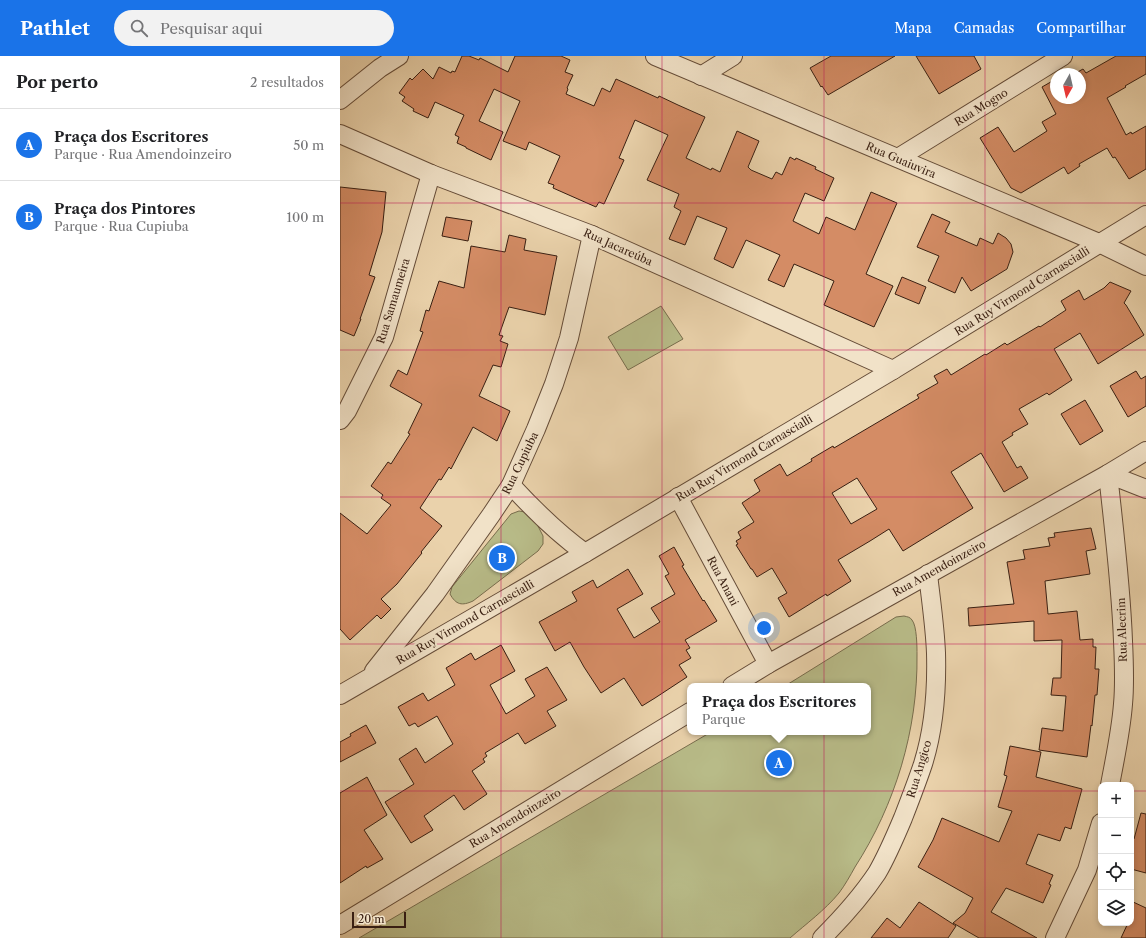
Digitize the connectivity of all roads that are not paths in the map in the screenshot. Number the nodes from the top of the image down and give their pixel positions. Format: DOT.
graph roads {
  1 [pos="398,56"];
  2 [pos="655,56"];
  3 [pos="734,56"];
  4 [pos="1063,56"];
  5 [pos="701,76"];
  6 [pos="340,100"];
  7 [pos="340,134"];
  8 [pos="898,158"];
  9 [pos="430,174"];
  10 [pos="1146,215"];
  11 [pos="592,235"];
  12 [pos="1099,243"];
  13 [pos="1146,266"];
  14 [pos="893,370"];
  15 [pos="340,420"];
  16 [pos="1146,451"];
  17 [pos="1108,474"];
  18 [pos="511,485"];
  19 [pos="1146,489"];
  20 [pos="678,497"];
  21 [pos="584,553"];
  22 [pos="928,574"];
  23 [pos="768,664"];
  24 [pos="368,679"];
  25 [pos="737,683"];
  26 [pos="340,695"];
  27 [pos="687,714"];
  28 [pos="1111,782"];
  29 [pos="1098,833"];
  30 [pos="340,924"];
  31 [pos="822,938"];
  32 [pos="1055,938"];
  1 -- 6 [label="street"];
  2 -- 5 [label="street, Rua Guaiuvira"];
  3 -- 5 [label="street"];
  4 -- 8 [label="street, Rua Mogno"];
  5 -- 8 [label="street, Rua Guaiuvira"];
  7 -- 9 [label="street, Rua Jacareúba"];
  8 -- 12 [label="street, Rua Guaiuvira"];
  9 -- 11 [label="street, Rua Jacareúba"];
  9 -- 15 [label="street, Rua Samaumeira"];
  10 -- 12 [label="street, Rua Ruy Virmond Carnascialli"];
  11 -- 14 [label="street, Rua Jacareúba"];
  11 -- 18 [label="street, Rua Cupiuba"];
  12 -- 13 [label="street, Rua Guaiuvira"];
  12 -- 14 [label="street, Rua Ruy Virmond Carnascialli"];
  14 -- 20 [label="street, Rua Ruy Virmond Carnascialli"];
  16 -- 17 [label="street, Rua Amendoinzeiro"];
  17 -- 19 [label="street"];
  17 -- 22 [label="street, Rua Amendoinzeiro"];
  17 -- 28 [label="street, Rua Alecrim"];
  18 -- 21 [label="street"];
  18 -- 24 [label="street, Rua Cupiuba"];
  20 -- 21 [label="street, Rua Ruy Virmond Carnascialli"];
  20 -- 23 [label="street, Rua Anani"];
  21 -- 24 [label="street, Rua Ruy Virmond Carnascialli"];
  22 -- 23 [label="street, Rua Amendoinzeiro"];
  22 -- 31 [label="street, Rua Angico"];
  23 -- 25 [label="street, Rua Amendoinzeiro"];
  24 -- 26 [label="street, Rua Ruy Virmond Carnascialli"];
  27 -- 30 [label="street, Rua Amendoinzeiro"];
  29 -- 32 [label="street"];
}
